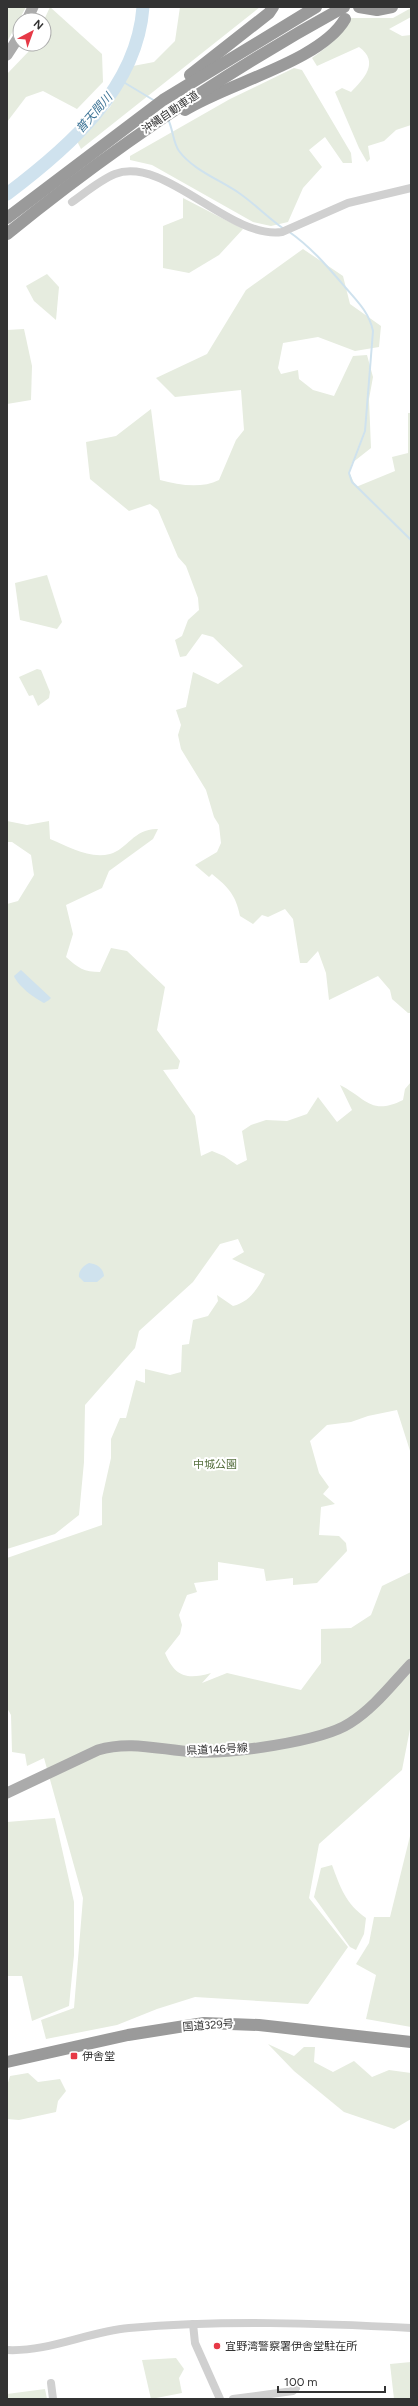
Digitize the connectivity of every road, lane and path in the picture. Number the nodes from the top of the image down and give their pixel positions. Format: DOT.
graph roads {
  1 [pos="274,7"];
  2 [pos="316,7"];
  3 [pos="344,7"];
  4 [pos="359,7"];
  5 [pos="392,7"];
  6 [pos="345,19"];
  7 [pos="163,100"];
  8 [pos="129,140"];
  9 [pos="82,168"];
  10 [pos="411,188"];
  11 [pos="72,202"];
  12 [pos="25,212"];
  13 [pos="7,218"];
  14 [pos="7,234"];
  15 [pos="411,1664"];
  16 [pos="7,1793"];
  17 [pos="411,2042"];
  18 [pos="7,2062"];
  19 [pos="193,2324"];
  20 [pos="411,2328"];
  21 [pos="7,2350"];
  22 [pos="52,2383"];
  23 [pos="296,2388"];
  24 [pos="53,2399"];
  25 [pos="220,2399"];
  26 [pos="233,2399"];
  1 -- 7 [label="highway"];
  2 -- 7 [label="highway, 沖縄自動車道"];
  3 -- 8 [label="highway, 沖縄自動車道"];
  4 -- 5 [label="highway"];
  6 -- 8 [label="highway"];
  7 -- 9 [label="highway, 沖縄自動車道"];
  8 -- 9 [label="highway, 沖縄自動車道"];
  9 -- 12 [label="highway, 沖縄自動車道"];
  10 -- 11 [label="street"];
  12 -- 13 [label="highway, 沖縄自動車道"];
  12 -- 14 [label="highway, 沖縄自動車道"];
  15 -- 16 [label="main road, 県道146号線"];
  17 -- 18 [label="highway, 国道329号"];
  19 -- 20 [label="street"];
  19 -- 21 [label="street"];
  19 -- 25 [label="street"];
  22 -- 24 [label="street"];
  23 -- 26 [label="street"];
}
